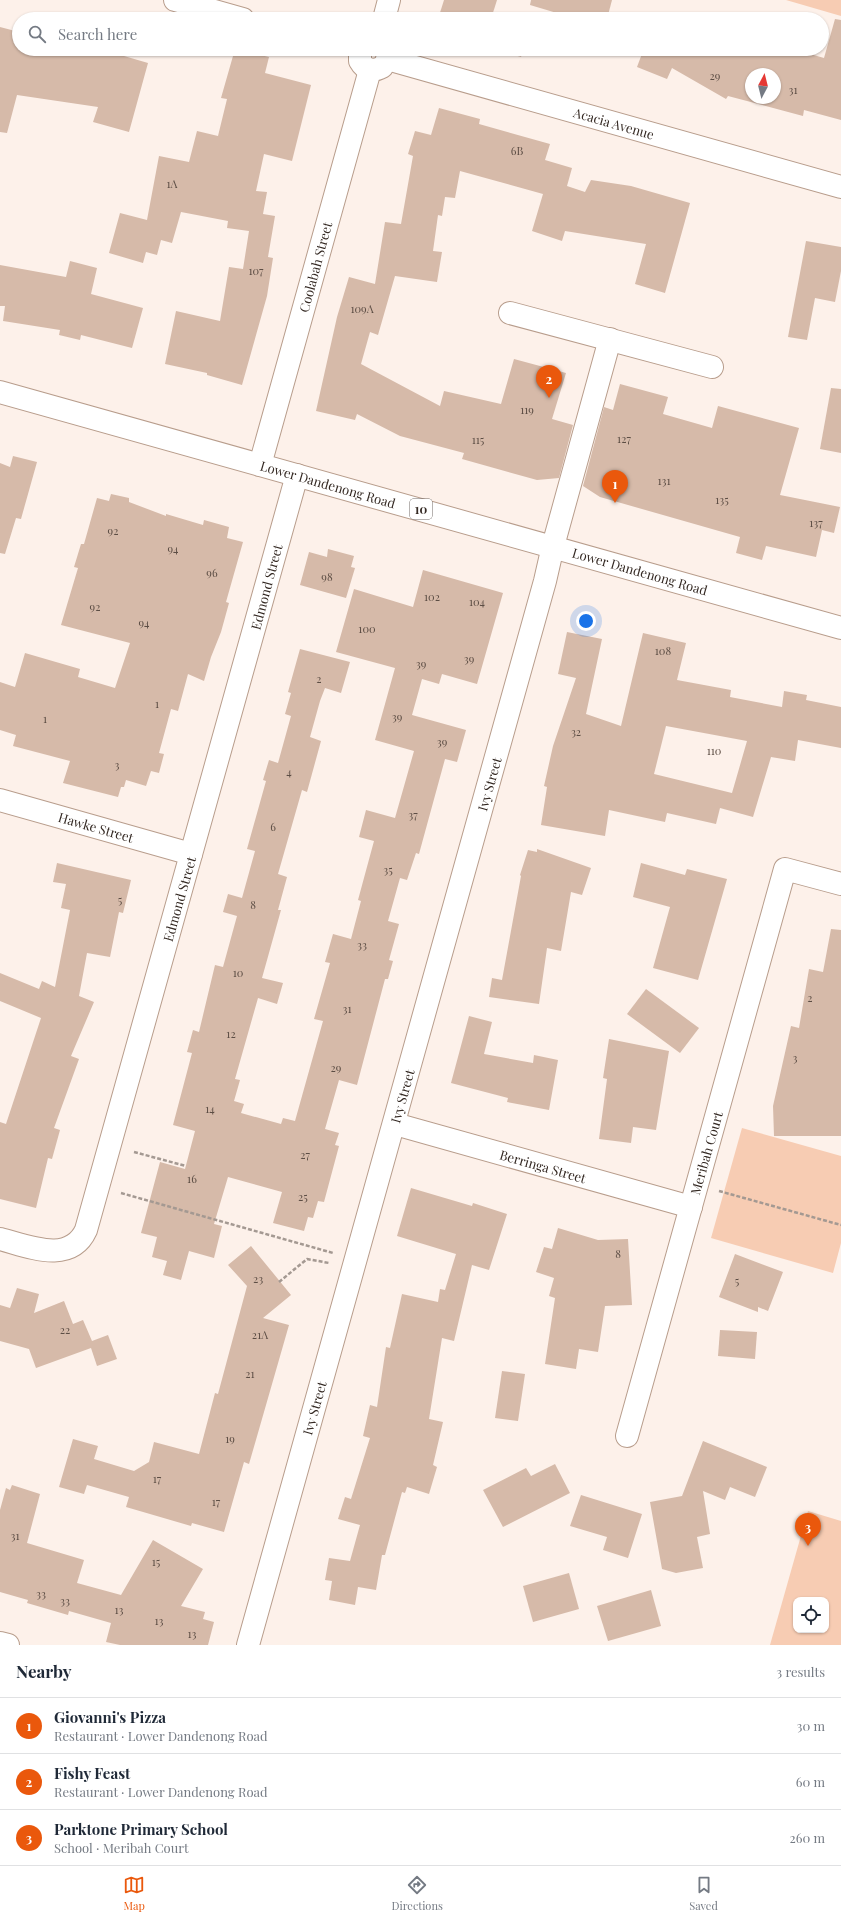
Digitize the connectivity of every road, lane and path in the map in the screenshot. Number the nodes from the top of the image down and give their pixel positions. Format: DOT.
graph roads {
  1 [pos="175,0"];
  2 [pos="389,0"];
  3 [pos="218,12"];
  4 [pos="386,12"];
  5 [pos="369,56"];
  6 [pos="373,56"];
  7 [pos="841,187"];
  8 [pos="510,313"];
  9 [pos="610,339"];
  10 [pos="712,367"];
  11 [pos="0,392"];
  12 [pos="260,465"];
  13 [pos="297,475"];
  14 [pos="553,546"];
  15 [pos="841,628"];
  16 [pos="0,800"];
  17 [pos="192,854"];
  18 [pos="841,884"];
  19 [pos="394,1124"];
  20 [pos="134,1152"];
  21 [pos="186,1166"];
  22 [pos="698,1185"];
  23 [pos="99,1187"];
  24 [pos="691,1207"];
  25 [pos="841,1225"];
  26 [pos="0,1239"];
  27 [pos="356,1260"];
  28 [pos="330,1263"];
  29 [pos="280,1282"];
  30 [pos="627,1436"];
  31 [pos="0,1643"];
  32 [pos="8,1645"];
  33 [pos="248,1645"];
  1 -- 3 [label="main road"];
  2 -- 4 [label="main road"];
  5 -- 12 [label="main road, Coolabah Street"];
  6 -- 7 [label="main road, Acacia Avenue"];
  8 -- 9 [label="main road"];
  9 -- 10 [label="main road"];
  9 -- 14 [label="main road, Ivy Street"];
  11 -- 12 [label="main road, Lower Dandenong Road / 10"];
  12 -- 13 [label="main road, Lower Dandenong Road / 10"];
  13 -- 14 [label="main road, Lower Dandenong Road / 10"];
  13 -- 17 [label="main road, Edmond Street"];
  14 -- 15 [label="main road, Lower Dandenong Road / 10"];
  14 -- 19 [label="main road, Ivy Street"];
  16 -- 17 [label="main road, Hawke Street"];
  17 -- 23 [label="main road, Edmond Street"];
  18 -- 22 [label="main road, Meribah Court"];
  19 -- 24 [label="main road, Berringa Street"];
  19 -- 27 [label="main road, Ivy Street"];
  20 -- 21 [label="path"];
  22 -- 24 [label="main road, Meribah Court"];
  22 -- 25 [label="path"];
  23 -- 26 [label="main road, Edmond Street"];
  23 -- 27 [label="path"];
  24 -- 30 [label="main road, Meribah Court"];
  27 -- 33 [label="main road, Ivy Street"];
  28 -- 29 [label="path"];
  31 -- 32 [label="main road"];
}
